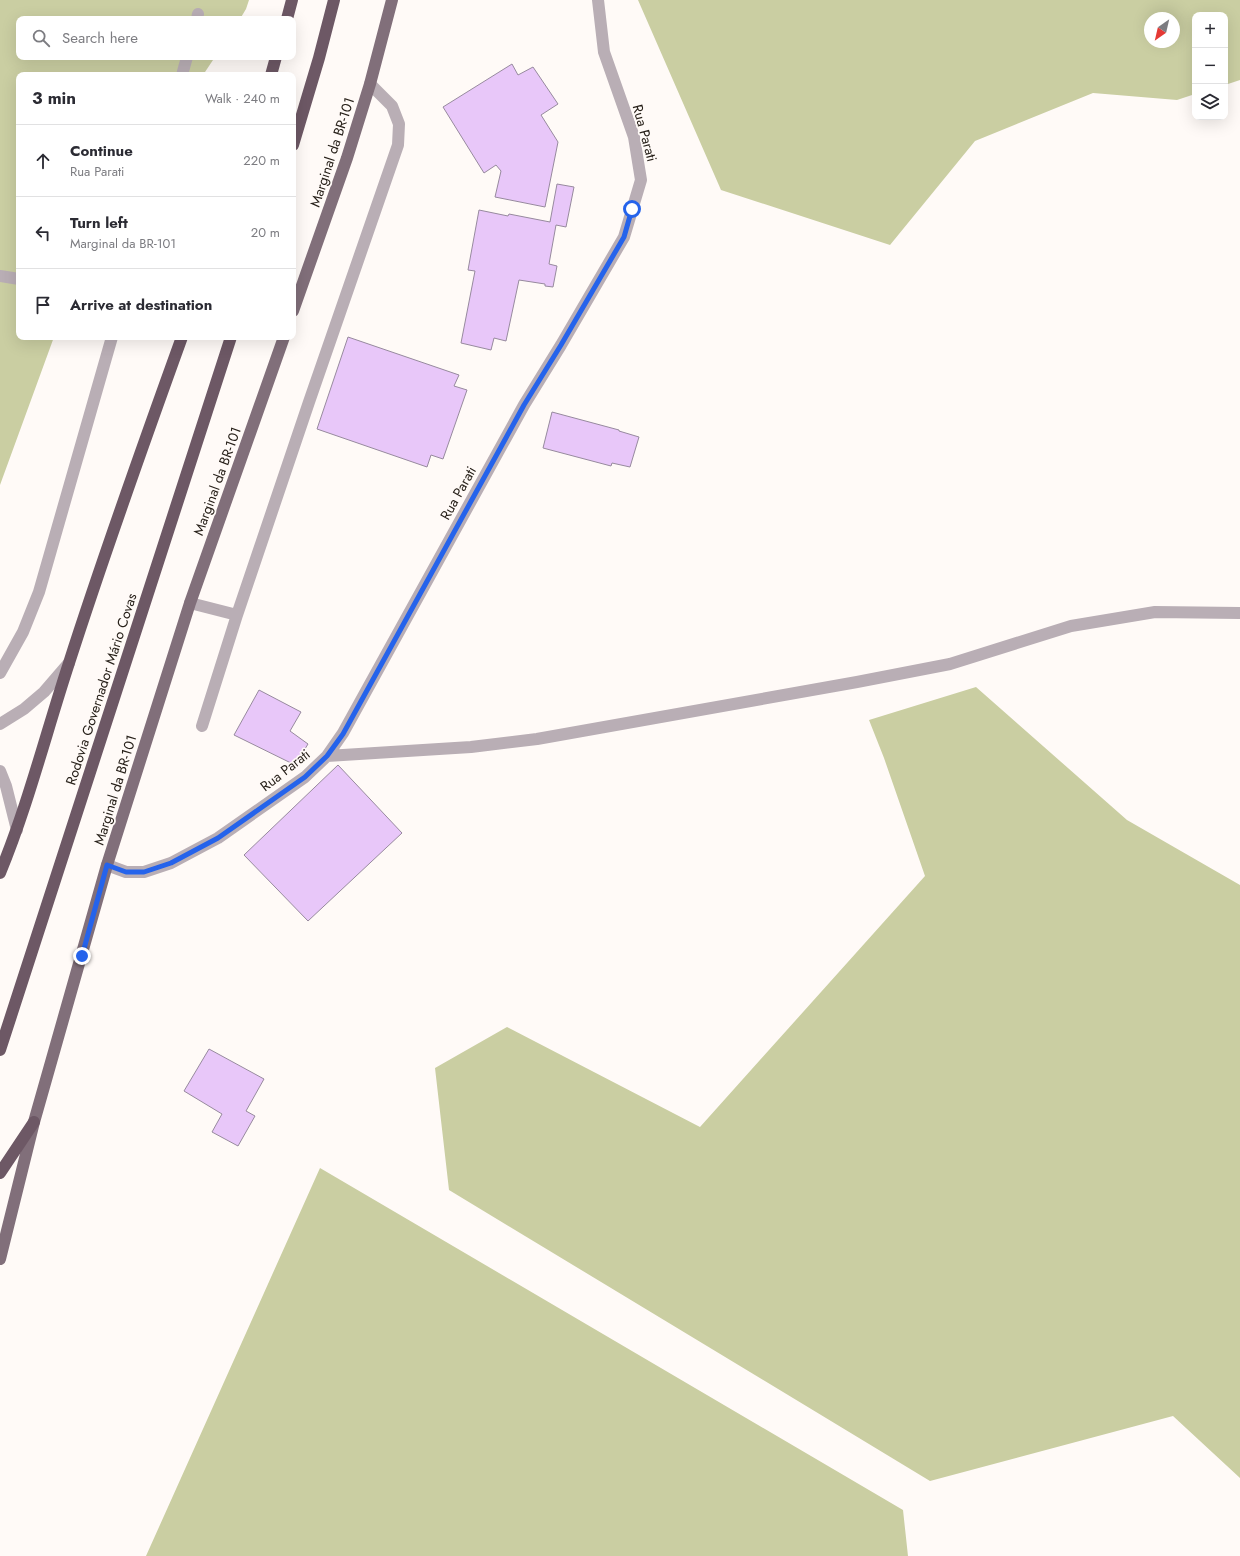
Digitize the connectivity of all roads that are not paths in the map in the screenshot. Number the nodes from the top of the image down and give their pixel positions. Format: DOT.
graph roads {
  1 [pos="292,0"];
  2 [pos="334,0"];
  3 [pos="392,0"];
  4 [pos="598,0"];
  5 [pos="288,16"];
  6 [pos="186,60"];
  7 [pos="275,60"];
  8 [pos="183,72"];
  9 [pos="273,72"];
  10 [pos="370,84"];
  11 [pos="296,135"];
  12 [pos="0,276"];
  13 [pos="16,279"];
  14 [pos="296,302"];
  15 [pos="111,340"];
  16 [pos="181,340"];
  17 [pos="230,340"];
  18 [pos="283,340"];
  19 [pos="190,602"];
  20 [pos="1240,613"];
  21 [pos="237,615"];
  22 [pos="69,663"];
  23 [pos="0,674"];
  24 [pos="0,724"];
  25 [pos="202,726"];
  26 [pos="327,756"];
  27 [pos="0,771"];
  28 [pos="18,830"];
  29 [pos="107,865"];
  30 [pos="0,873"];
  31 [pos="0,1050"];
  32 [pos="34,1122"];
  33 [pos="0,1173"];
  34 [pos="0,1259"];
  1 -- 5 [label="highway"];
  2 -- 11 [label="highway"];
  3 -- 10 [label="main road, Marginal da BR-101"];
  4 -- 26 [label="street, Rua Parati"];
  6 -- 8 [label="street"];
  7 -- 9 [label="highway"];
  10 -- 14 [label="main road, Marginal da BR-101"];
  10 -- 21 [label="street"];
  12 -- 13 [label="street"];
  15 -- 23 [label="street"];
  16 -- 22 [label="highway"];
  17 -- 31 [label="highway, Rodovia Governador Mário Covas"];
  18 -- 19 [label="main road, Marginal da BR-101"];
  19 -- 21 [label="street"];
  19 -- 29 [label="main road, Marginal da BR-101"];
  20 -- 26 [label="street"];
  21 -- 25 [label="street"];
  22 -- 24 [label="street"];
  22 -- 28 [label="highway"];
  26 -- 29 [label="street, Rua Parati"];
  27 -- 28 [label="street"];
  28 -- 30 [label="highway"];
  29 -- 32 [label="main road, Marginal da BR-101"];
  32 -- 33 [label="highway"];
  32 -- 34 [label="main road, Marginal da BR-101"];
}
